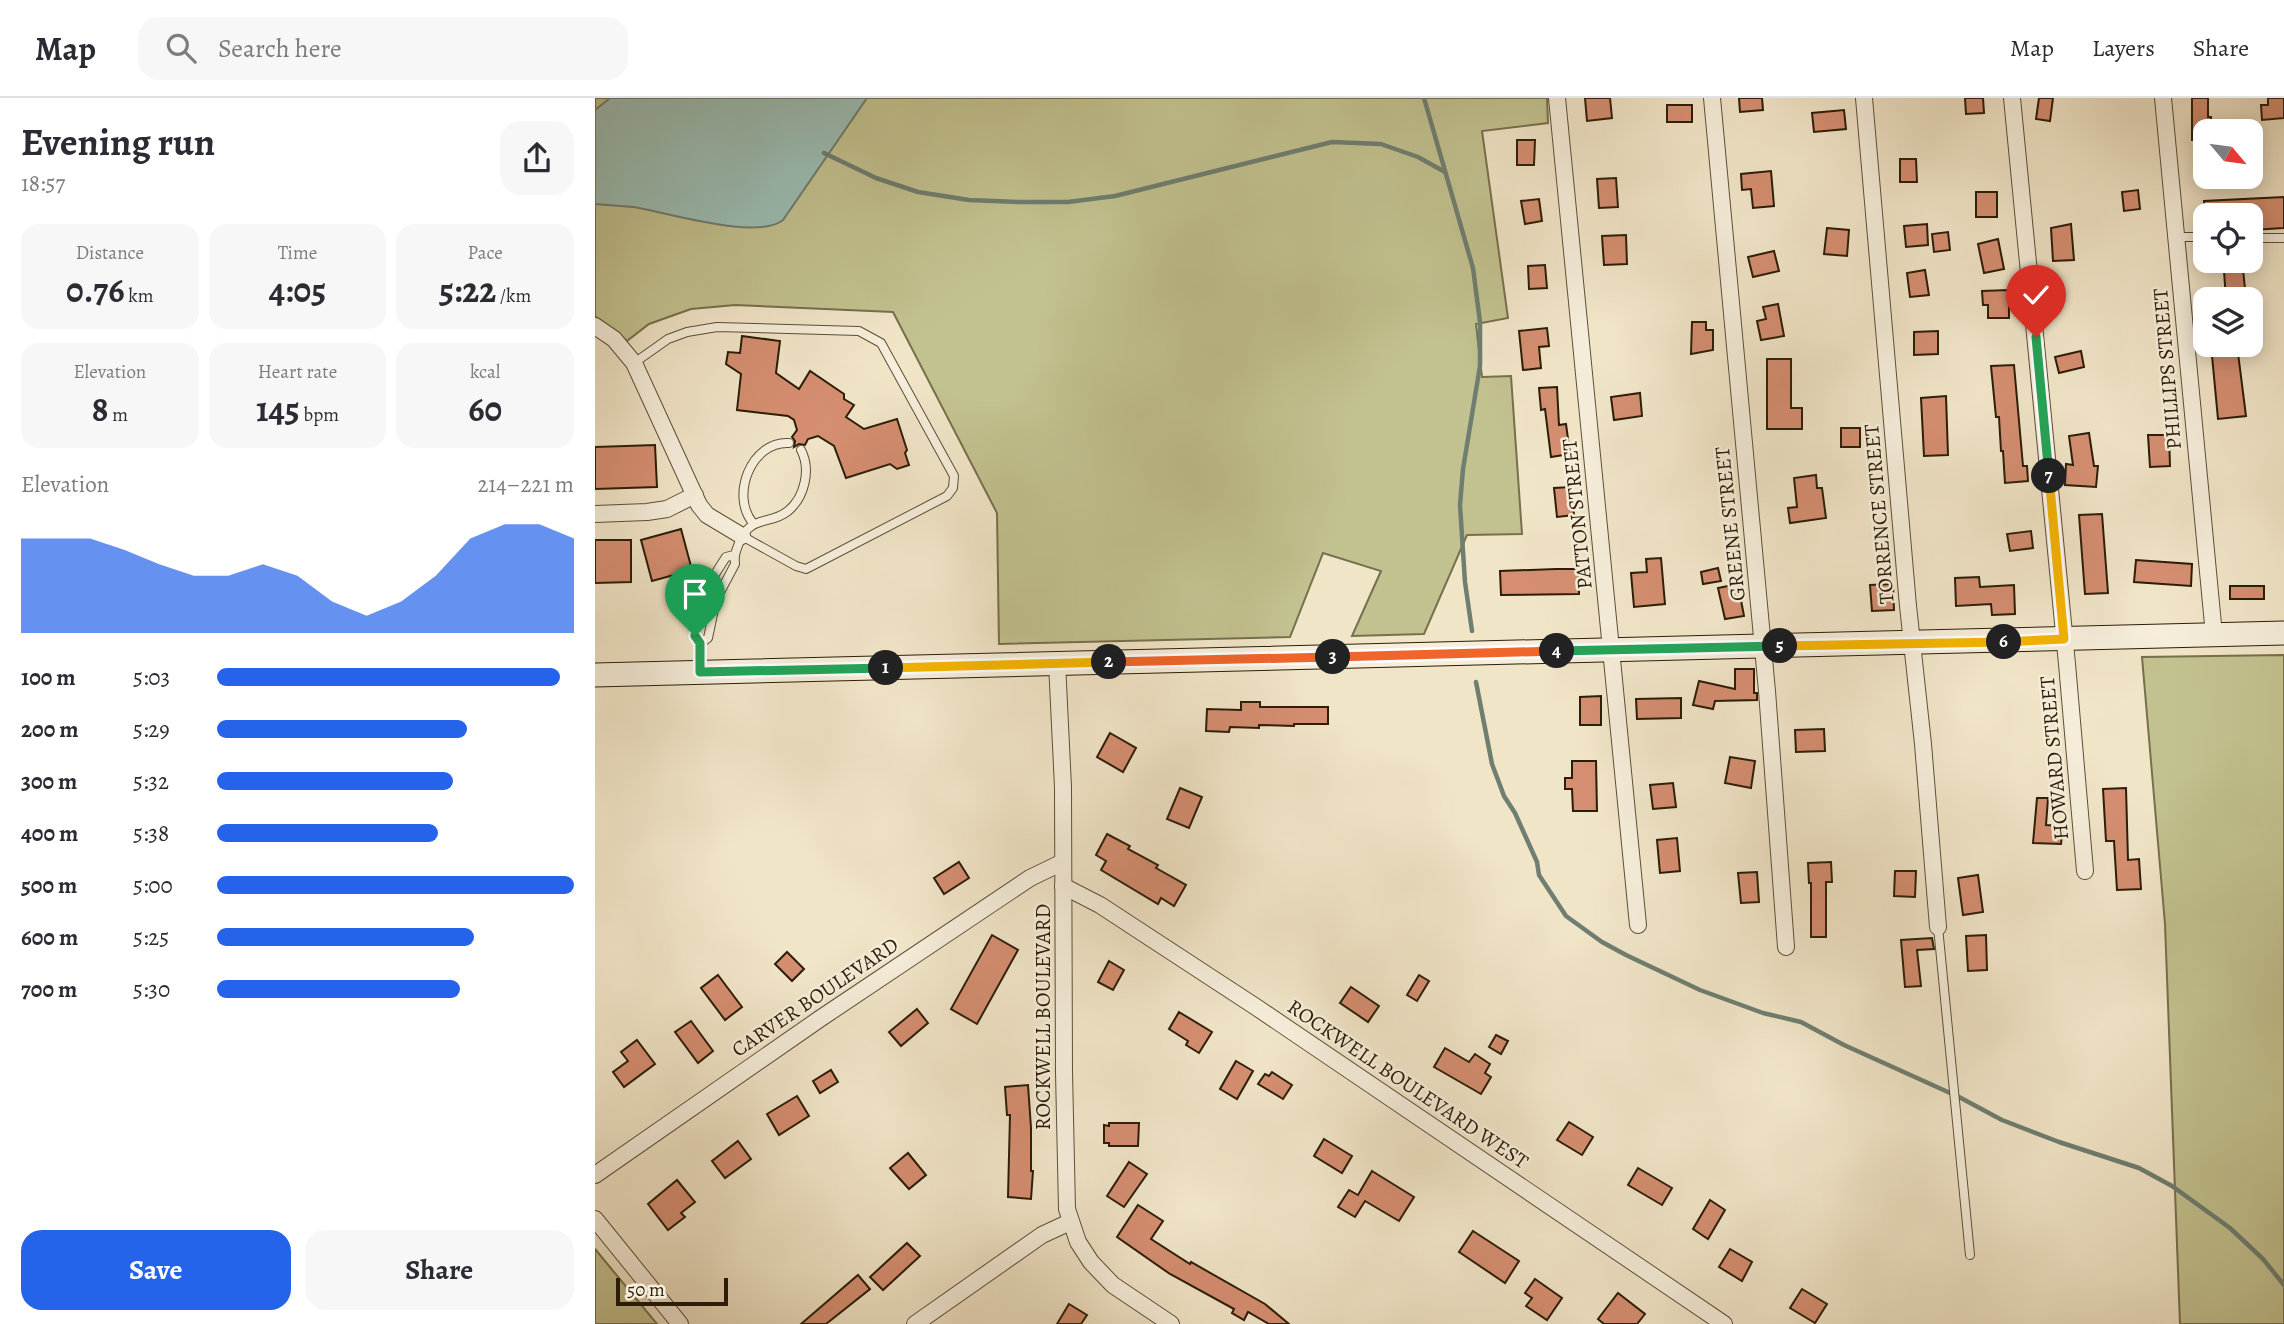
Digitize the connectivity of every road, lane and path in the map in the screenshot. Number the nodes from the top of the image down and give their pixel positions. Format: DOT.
graph roads {
  1 [pos="1557,98"];
  2 [pos="1712,98"];
  3 [pos="1864,98"];
  4 [pos="2012,98"];
  5 [pos="2163,98"];
  6 [pos="2175,237"];
  7 [pos="2193,237"];
  8 [pos="2263,238"];
  9 [pos="2284,238"];
  10 [pos="595,326"];
  11 [pos="634,363"];
  12 [pos="789,443"];
  13 [pos="801,450"];
  14 [pos="695,495"];
  15 [pos="595,514"];
  16 [pos="753,523"];
  17 [pos="742,536"];
  18 [pos="734,555"];
  19 [pos="2284,633"];
  20 [pos="2214,635"];
  21 [pos="2064,639"];
  22 [pos="700,643"];
  23 [pos="1913,644"];
  24 [pos="1763,647"];
  25 [pos="1612,649"];
  26 [pos="1057,663"];
  27 [pos="700,672"];
  28 [pos="595,675"];
  29 [pos="1063,862"];
  30 [pos="2085,871"];
  31 [pos="1063,886"];
  32 [pos="1638,925"];
  33 [pos="1938,926"];
  34 [pos="1786,947"];
  35 [pos="595,1175"];
  36 [pos="595,1219"];
  37 [pos="1070,1222"];
  38 [pos="1970,1255"];
  39 [pos="680,1324"];
  40 [pos="915,1324"];
  41 [pos="1171,1324"];
  42 [pos="1724,1324"];
  1 -- 25 [label="street, PATTON STREET"];
  2 -- 24 [label="street, GREENE STREET"];
  3 -- 23 [label="street, TORRENCE STREET"];
  4 -- 21 [label="street, HOWARD STREET"];
  5 -- 6 [label="street, PHILLIPS STREET"];
  6 -- 7 [label="lane"];
  6 -- 20 [label="street, PHILLIPS STREET"];
  8 -- 9 [label="lane"];
  10 -- 11 [label="street"];
  11 -- 14 [label="street"];
  11 -- 17 [label="lane"];
  12 -- 16 [label="lane"];
  13 -- 16 [label="lane"];
  14 -- 15 [label="street"];
  14 -- 17 [label="street"];
  16 -- 17 [label="lane"];
  17 -- 18 [label="lane"];
  18 -- 22 [label="lane"];
  18 -- 22 [label="lane"];
  19 -- 20 [label="main road"];
  20 -- 21 [label="main road"];
  21 -- 23 [label="main road"];
  21 -- 30 [label="street, HOWARD STREET"];
  22 -- 27 [label="lane"];
  23 -- 24 [label="main road"];
  23 -- 33 [label="street, TORRENCE STREET"];
  24 -- 25 [label="main road"];
  24 -- 34 [label="street, GREENE STREET"];
  25 -- 26 [label="main road"];
  25 -- 32 [label="street, PATTON STREET"];
  26 -- 27 [label="main road"];
  26 -- 29 [label="street, ROCKWELL BOULEVARD"];
  27 -- 28 [label="main road"];
  29 -- 31 [label="street, ROCKWELL BOULEVARD"];
  29 -- 35 [label="street, CARVER BOULEVARD"];
  31 -- 37 [label="street, ROCKWELL BOULEVARD"];
  31 -- 42 [label="street, ROCKWELL BOULEVARD WEST"];
  33 -- 38 [label="lane"];
  36 -- 39 [label="street"];
  37 -- 40 [label="street"];
  37 -- 41 [label="street, ROCKWELL BOULEVARD"];
}
